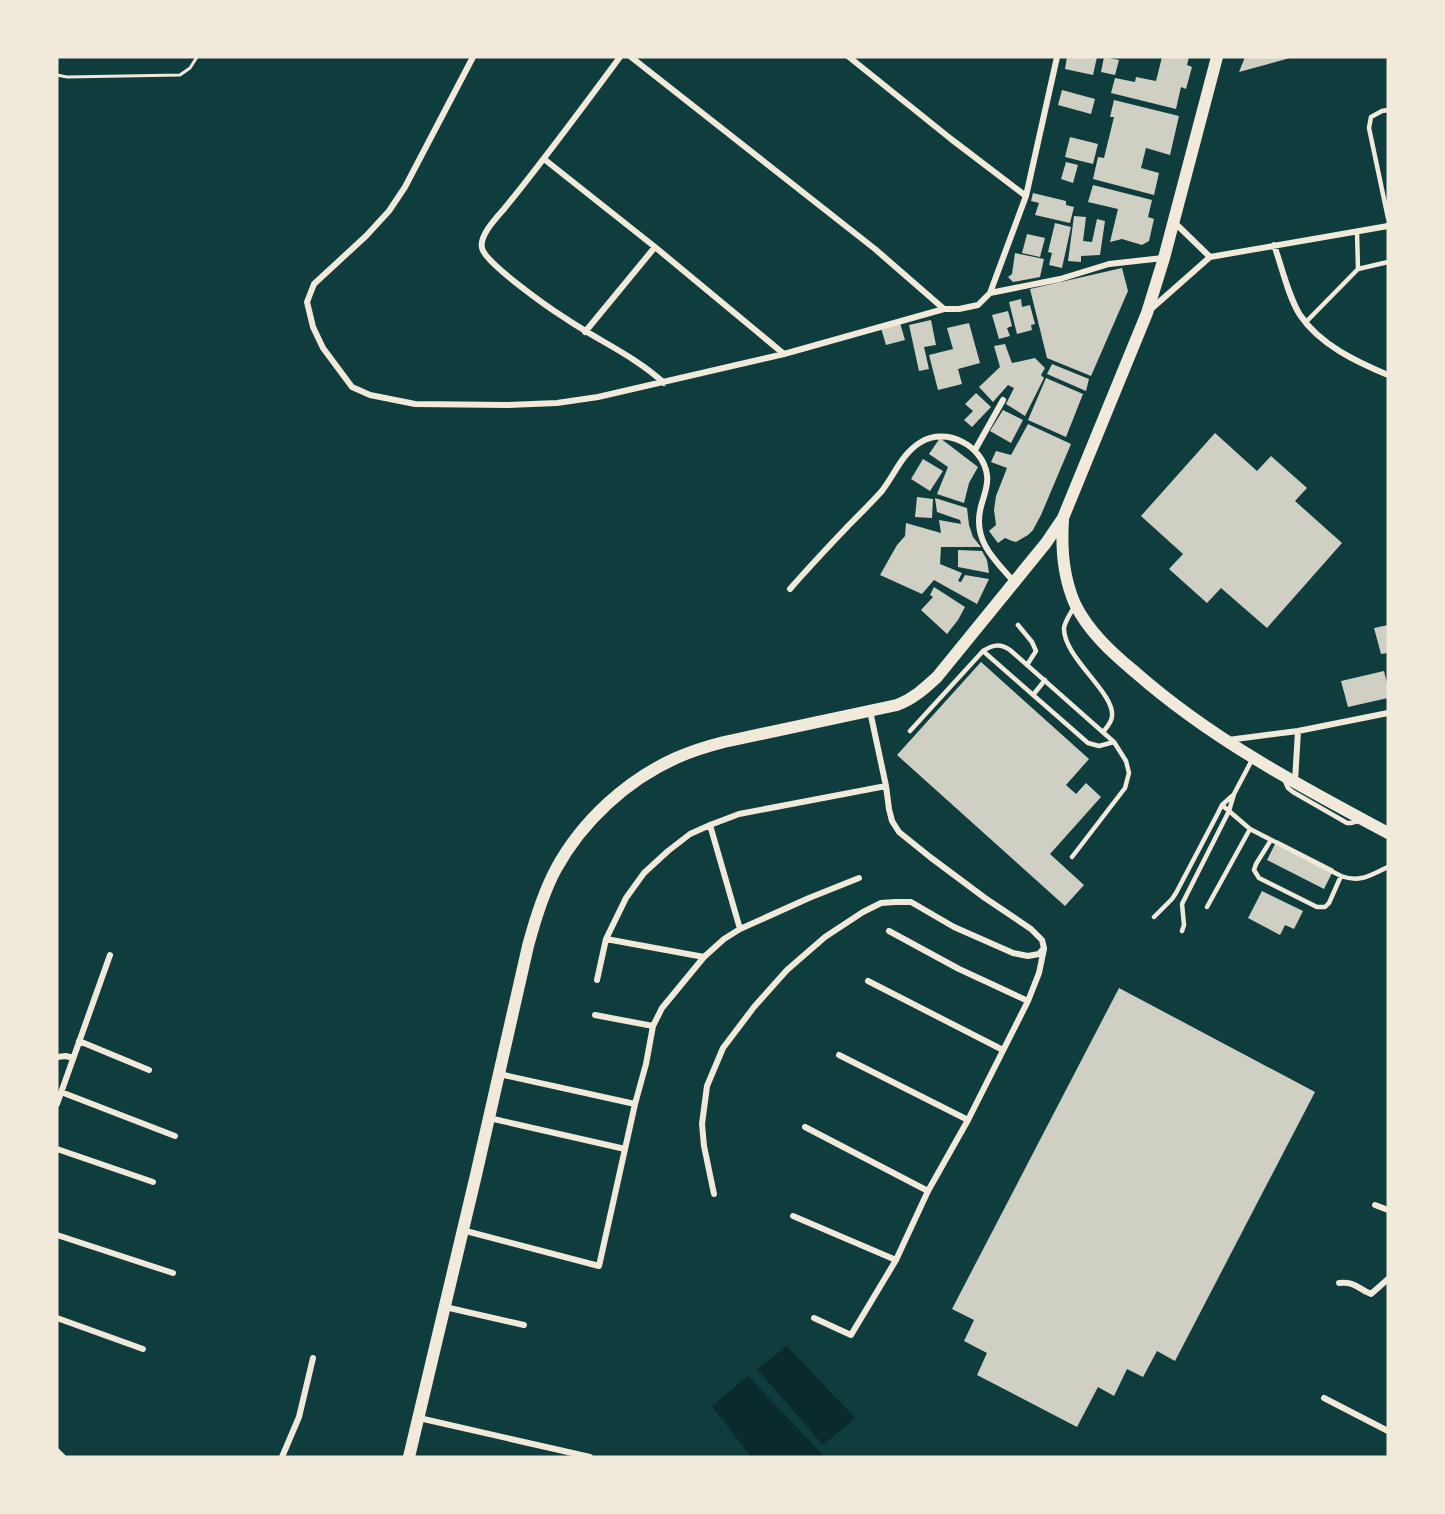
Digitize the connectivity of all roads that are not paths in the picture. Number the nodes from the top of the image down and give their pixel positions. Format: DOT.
graph roads {
  1 [pos="473,57"];
  2 [pos="620,57"];
  3 [pos="631,57"];
  4 [pos="849,57"];
  5 [pos="1057,57"];
  6 [pos="1217,57"];
  7 [pos="1388,110"];
  8 [pos="544,159"];
  9 [pos="1026,196"];
  10 [pos="1388,218"];
  11 [pos="1173,221"];
  12 [pos="1388,226"];
  13 [pos="1357,231"];
  14 [pos="1274,245"];
  15 [pos="655,247"];
  16 [pos="1210,257"];
  17 [pos="1164,258"];
  18 [pos="1388,262"];
  19 [pos="1358,269"];
  20 [pos="990,293"];
  21 [pos="944,309"];
  22 [pos="1147,313"];
  23 [pos="1306,322"];
  24 [pos="585,332"];
  25 [pos="784,354"];
  26 [pos="1388,375"];
  27 [pos="664,383"];
  28 [pos="1003,400"];
  29 [pos="975,450"];
  30 [pos="1063,518"];
  31 [pos="1014,582"];
  32 [pos="790,588"];
  33 [pos="1076,605"];
  34 [pos="1018,625"];
  35 [pos="983,651"];
  36 [pos="1027,665"];
  37 [pos="1045,680"];
  38 [pos="1033,695"];
  39 [pos="870,711"];
  40 [pos="1388,713"];
  41 [pos="910,731"];
  42 [pos="1298,731"];
  43 [pos="1103,732"];
  44 [pos="1225,741"];
  45 [pos="1114,742"];
  46 [pos="1253,758"];
  47 [pos="1283,776"];
  48 [pos="1295,782"];
  49 [pos="886,786"];
  50 [pos="1234,794"];
  51 [pos="1222,805"];
  52 [pos="1229,811"];
  53 [pos="1362,819"];
  54 [pos="710,825"];
  55 [pos="1250,829"];
  56 [pos="1388,833"];
  57 [pos="1271,840"];
  58 [pos="1072,857"];
  59 [pos="1388,867"];
  60 [pos="1341,876"];
  61 [pos="859,878"];
  62 [pos="1207,908"];
  63 [pos="1154,917"];
  64 [pos="740,929"];
  65 [pos="889,931"];
  66 [pos="1182,931"];
  67 [pos="606,939"];
  68 [pos="1044,948"];
  69 [pos="110,955"];
  70 [pos="704,957"];
  71 [pos="597,980"];
  72 [pos="868,981"];
  73 [pos="1028,1001"];
  74 [pos="595,1015"];
  75 [pos="652,1026"];
  76 [pos="79,1041"];
  77 [pos="1004,1050"];
  78 [pos="839,1055"];
  79 [pos="57,1057"];
  80 [pos="73,1058"];
  81 [pos="148,1070"];
  82 [pos="499,1074"];
  83 [pos="61,1092"];
  84 [pos="57,1104"];
  85 [pos="635,1104"];
  86 [pos="488,1118"];
  87 [pos="968,1120"];
  88 [pos="805,1127"];
  89 [pos="175,1136"];
  90 [pos="57,1149"];
  91 [pos="625,1149"];
  92 [pos="153,1182"];
  93 [pos="928,1191"];
  94 [pos="714,1194"];
  95 [pos="1375,1205"];
  96 [pos="1388,1210"];
  97 [pos="793,1216"];
  98 [pos="462,1230"];
  99 [pos="57,1235"];
  100 [pos="896,1260"];
  101 [pos="173,1273"];
  102 [pos="1388,1279"];
  103 [pos="1339,1283"];
  104 [pos="444,1307"];
  105 [pos="57,1318"];
  106 [pos="814,1318"];
  107 [pos="524,1325"];
  108 [pos="143,1349"];
  109 [pos="313,1358"];
  110 [pos="1324,1398"];
  111 [pos="419,1418"];
  112 [pos="1388,1431"];
  113 [pos="57,1451"];
  114 [pos="63,1457"];
  115 [pos="282,1457"];
  116 [pos="409,1457"];
  117 [pos="590,1457"];
  1 -- 27 [label="street"];
  2 -- 8 [label="street"];
  3 -- 21 [label="street"];
  4 -- 9 [label="street"];
  5 -- 9 [label="street"];
  6 -- 11 [label="main road"];
  7 -- 10 [label="lane"];
  8 -- 15 [label="street"];
  8 -- 24 [label="street"];
  9 -- 20 [label="street"];
  11 -- 16 [label="street"];
  11 -- 17 [label="main road"];
  12 -- 13 [label="street"];
  13 -- 14 [label="street"];
  13 -- 19 [label="lane"];
  14 -- 16 [label="street"];
  14 -- 23 [label="street"];
  15 -- 24 [label="street"];
  15 -- 25 [label="street"];
  16 -- 22 [label="street"];
  17 -- 20 [label="street"];
  17 -- 22 [label="main road"];
  18 -- 19 [label="lane"];
  19 -- 23 [label="lane"];
  20 -- 21 [label="street"];
  21 -- 25 [label="street"];
  22 -- 30 [label="main road"];
  23 -- 26 [label="street"];
  24 -- 27 [label="street"];
  25 -- 27 [label="street"];
  28 -- 29 [label="street"];
  29 -- 31 [label="street"];
  29 -- 32 [label="street"];
  30 -- 31 [label="main road"];
  30 -- 33 [label="main road"];
  31 -- 39 [label="main road"];
  33 -- 43 [label="lane"];
  33 -- 44 [label="main road"];
  34 -- 36 [label="lane"];
  35 -- 36 [label="lane"];
  35 -- 38 [label="lane"];
  35 -- 41 [label="lane"];
  36 -- 37 [label="lane"];
  37 -- 38 [label="lane"];
  37 -- 43 [label="lane"];
  38 -- 45 [label="lane"];
  39 -- 49 [label="street"];
  39 -- 82 [label="main road"];
  40 -- 42 [label="street"];
  42 -- 44 [label="street"];
  42 -- 48 [label="street"];
  43 -- 45 [label="lane"];
  44 -- 46 [label="main road"];
  45 -- 58 [label="lane"];
  46 -- 47 [label="main road"];
  46 -- 50 [label="lane"];
  47 -- 48 [label="main road"];
  47 -- 53 [label="lane"];
  48 -- 53 [label="main road"];
  49 -- 54 [label="street"];
  49 -- 68 [label="street"];
  50 -- 51 [label="lane"];
  50 -- 52 [label="lane"];
  51 -- 52 [label="lane"];
  51 -- 63 [label="lane"];
  52 -- 55 [label="lane"];
  52 -- 66 [label="lane"];
  53 -- 56 [label="main road"];
  54 -- 64 [label="street"];
  54 -- 67 [label="street"];
  55 -- 57 [label="lane"];
  55 -- 62 [label="lane"];
  57 -- 60 [label="lane"];
  57 -- 60 [label="lane"];
  59 -- 60 [label="lane"];
  61 -- 64 [label="street"];
  64 -- 70 [label="street"];
  65 -- 73 [label="street"];
  67 -- 70 [label="street"];
  67 -- 71 [label="street"];
  68 -- 73 [label="street"];
  68 -- 94 [label="street"];
  69 -- 76 [label="street"];
  70 -- 75 [label="street"];
  72 -- 77 [label="street"];
  73 -- 77 [label="street"];
  74 -- 75 [label="street"];
  75 -- 85 [label="street"];
  76 -- 80 [label="street"];
  76 -- 81 [label="street"];
  77 -- 87 [label="street"];
  78 -- 87 [label="street"];
  79 -- 80 [label="street"];
  80 -- 83 [label="street"];
  82 -- 85 [label="street"];
  82 -- 86 [label="main road"];
  83 -- 84 [label="street"];
  83 -- 89 [label="street"];
  85 -- 91 [label="street"];
  86 -- 91 [label="street"];
  86 -- 98 [label="main road"];
  87 -- 93 [label="street"];
  88 -- 93 [label="street"];
  90 -- 92 [label="street"];
  91 -- 98 [label="street"];
  93 -- 100 [label="street"];
  95 -- 96 [label="street"];
  97 -- 100 [label="street"];
  98 -- 104 [label="main road"];
  99 -- 101 [label="street"];
  100 -- 106 [label="street"];
  102 -- 103 [label="street"];
  104 -- 107 [label="street"];
  104 -- 111 [label="main road"];
  105 -- 108 [label="street"];
  109 -- 115 [label="street"];
  110 -- 112 [label="street"];
  111 -- 116 [label="main road"];
  111 -- 117 [label="street"];
  113 -- 114 [label="street"];
}
